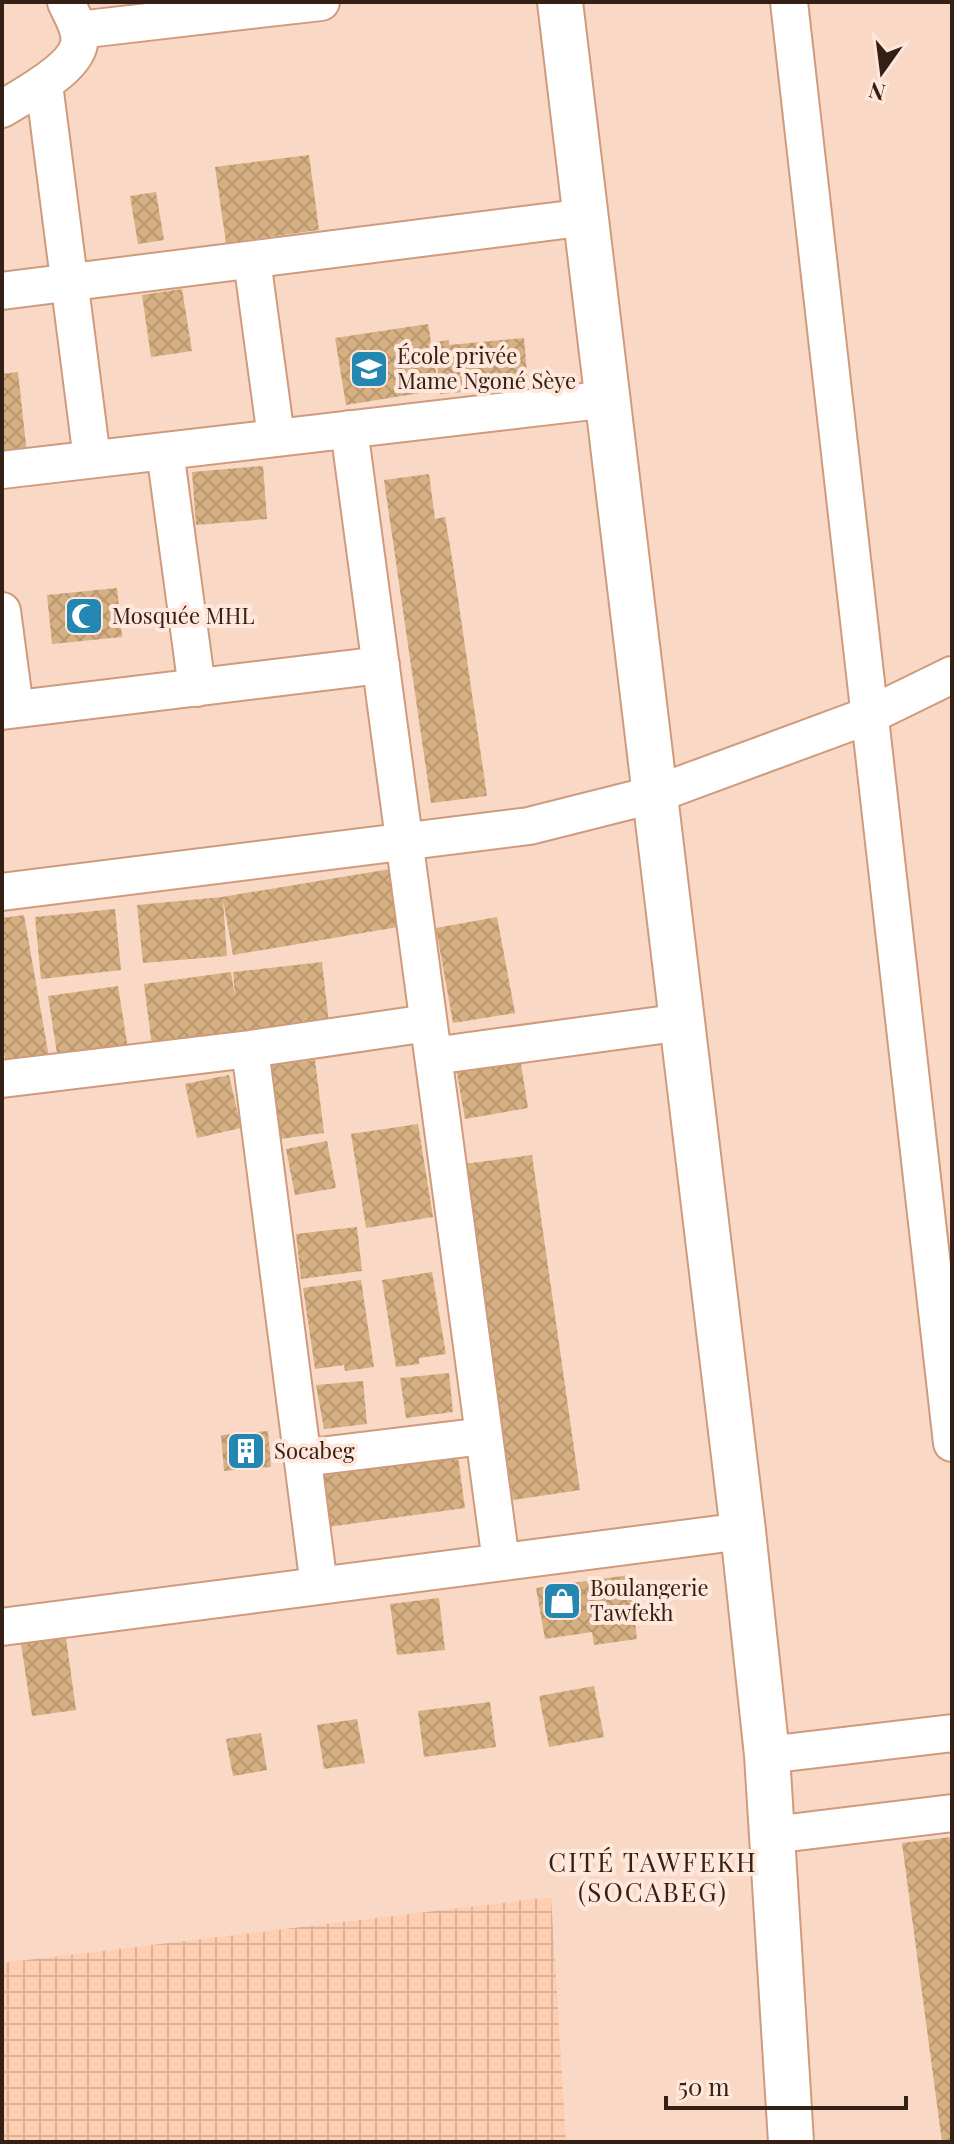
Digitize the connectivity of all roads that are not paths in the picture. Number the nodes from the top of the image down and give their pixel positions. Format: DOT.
graph roads {
  1 [pos="321,2"];
  2 [pos="560,2"];
  3 [pos="789,2"];
  4 [pos="72,16"];
  5 [pos="44,84"];
  6 [pos="2,109"];
  7 [pos="587,217"];
  8 [pos="252,260"];
  9 [pos="70,283"];
  10 [pos="2,291"];
  11 [pos="609,399"];
  12 [pos="349,429"];
  13 [pos="276,437"];
  14 [pos="165,451"];
  15 [pos="92,459"];
  16 [pos="2,470"];
  17 [pos="2,611"];
  18 [pos="381,665"];
  19 [pos="952,675"];
  20 [pos="197,688"];
  21 [pos="9,710"];
  22 [pos="870,715"];
  23 [pos="656,794"];
  24 [pos="404,840"];
  25 [pos="2,892"];
  26 [pos="683,1022"];
  27 [pos="431,1040"];
  28 [pos="250,1049"];
  29 [pos="2,1079"];
  30 [pos="484,1436"];
  31 [pos="952,1443"];
  32 [pos="303,1458"];
  33 [pos="743,1531"];
  34 [pos="501,1562"];
  35 [pos="319,1586"];
  36 [pos="2,1627"];
  37 [pos="952,1733"];
  38 [pos="767,1755"];
  39 [pos="952,1813"];
  40 [pos="772,1835"];
  41 [pos="791,2142"];
  1 -- 4 [label="street"];
  2 -- 7 [label="street"];
  3 -- 22 [label="street"];
  4 -- 5 [label="street"];
  5 -- 6 [label="street"];
  5 -- 9 [label="street"];
  7 -- 8 [label="street"];
  7 -- 11 [label="street"];
  8 -- 9 [label="street"];
  8 -- 13 [label="street"];
  9 -- 10 [label="street"];
  9 -- 15 [label="street"];
  11 -- 12 [label="street"];
  11 -- 23 [label="street"];
  12 -- 13 [label="street"];
  12 -- 18 [label="street"];
  13 -- 14 [label="street"];
  14 -- 15 [label="street"];
  14 -- 20 [label="street"];
  15 -- 16 [label="street"];
  17 -- 21 [label="street"];
  18 -- 20 [label="street"];
  18 -- 24 [label="street"];
  19 -- 22 [label="street"];
  20 -- 21 [label="street"];
  22 -- 23 [label="street"];
  22 -- 31 [label="street"];
  23 -- 24 [label="street"];
  23 -- 26 [label="street"];
  24 -- 25 [label="street"];
  24 -- 27 [label="street"];
  26 -- 27 [label="street"];
  26 -- 33 [label="street"];
  27 -- 28 [label="street"];
  27 -- 30 [label="street"];
  28 -- 29 [label="street"];
  28 -- 32 [label="street"];
  30 -- 32 [label="street"];
  30 -- 34 [label="street"];
  32 -- 35 [label="street"];
  33 -- 34 [label="street"];
  33 -- 38 [label="street"];
  34 -- 35 [label="street"];
  35 -- 36 [label="street"];
  37 -- 38 [label="street"];
  38 -- 40 [label="street"];
  39 -- 40 [label="street"];
  40 -- 41 [label="street"];
}
